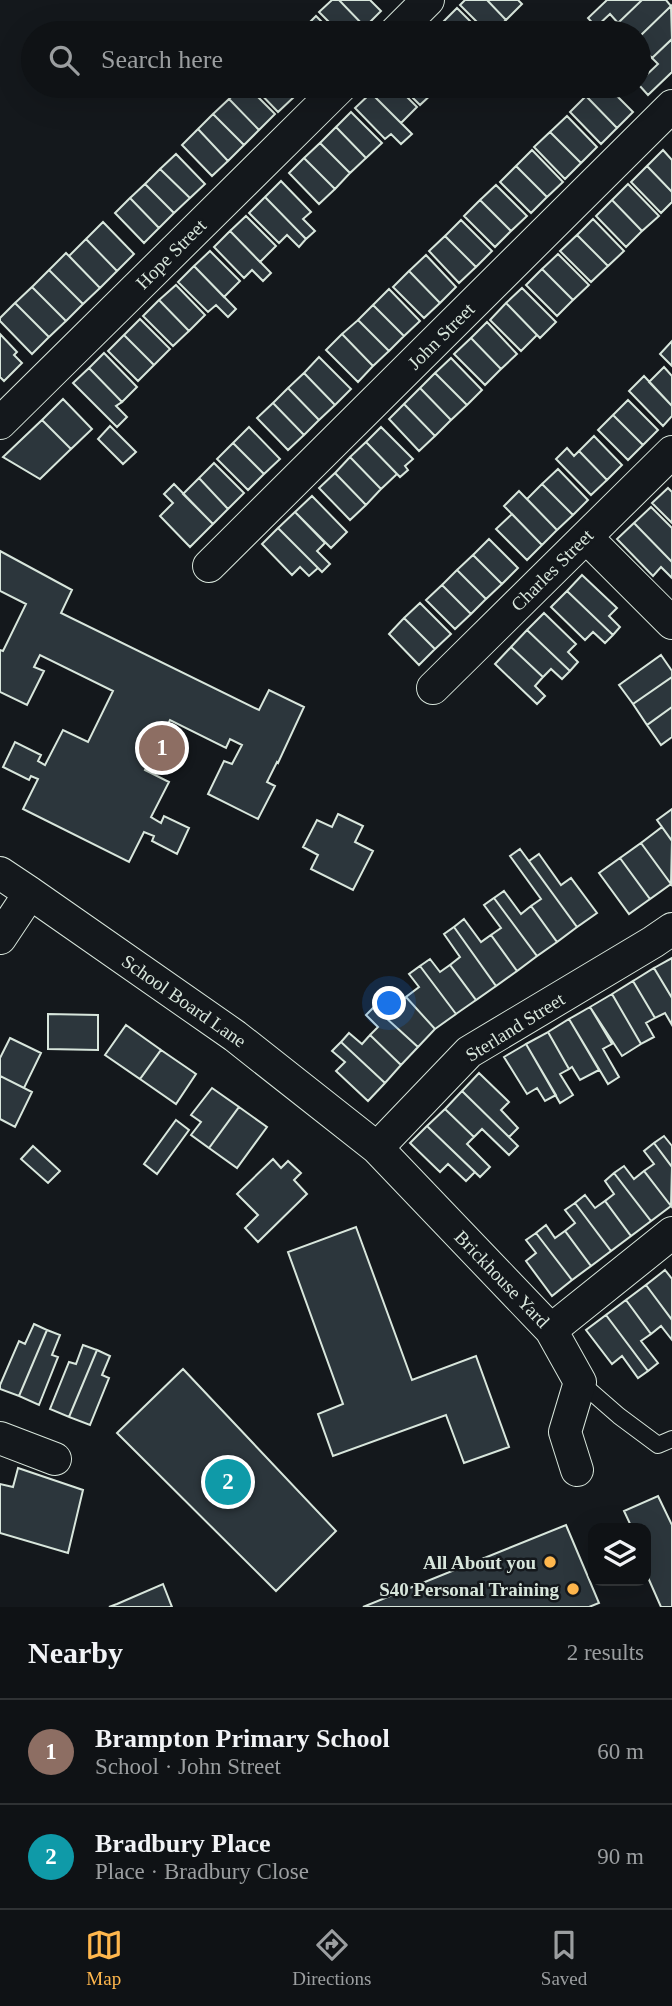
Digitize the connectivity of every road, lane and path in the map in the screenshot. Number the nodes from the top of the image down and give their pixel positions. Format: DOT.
graph roads {
  1 [pos="428,0"];
  2 [pos="407,21"];
  3 [pos="329,98"];
  4 [pos="672,106"];
  5 [pos="0,423"];
  6 [pos="672,452"];
  7 [pos="586,537"];
  8 [pos="209,566"];
  9 [pos="672,623"];
  10 [pos="433,688"];
  11 [pos="0,873"];
  12 [pos="30,893"];
  13 [pos="672,929"];
  14 [pos="0,938"];
  15 [pos="377,1148"];
  16 [pos="672,1233"];
  17 [pos="551,1330"];
  18 [pos="580,1382"];
  19 [pos="0,1438"];
  20 [pos="672,1439"];
  21 [pos="55,1459"];
  22 [pos="577,1470"];
  1 -- 2 [label="street"];
  3 -- 5 [label="street, Hope Street"];
  4 -- 8 [label="street, John Street"];
  6 -- 7 [label="street, Charles Street"];
  7 -- 9 [label="street"];
  7 -- 10 [label="street, Charles Street"];
  11 -- 12 [label="street, School Board Lane"];
  12 -- 14 [label="street"];
  12 -- 15 [label="street, School Board Lane"];
  13 -- 15 [label="street, Sterland Street"];
  15 -- 17 [label="street, Brickhouse Yard"];
  16 -- 17 [label="street"];
  17 -- 18 [label="street, Brickhouse Yard"];
  18 -- 20 [label="lane"];
  18 -- 22 [label="street"];
  19 -- 21 [label="street"];
}
